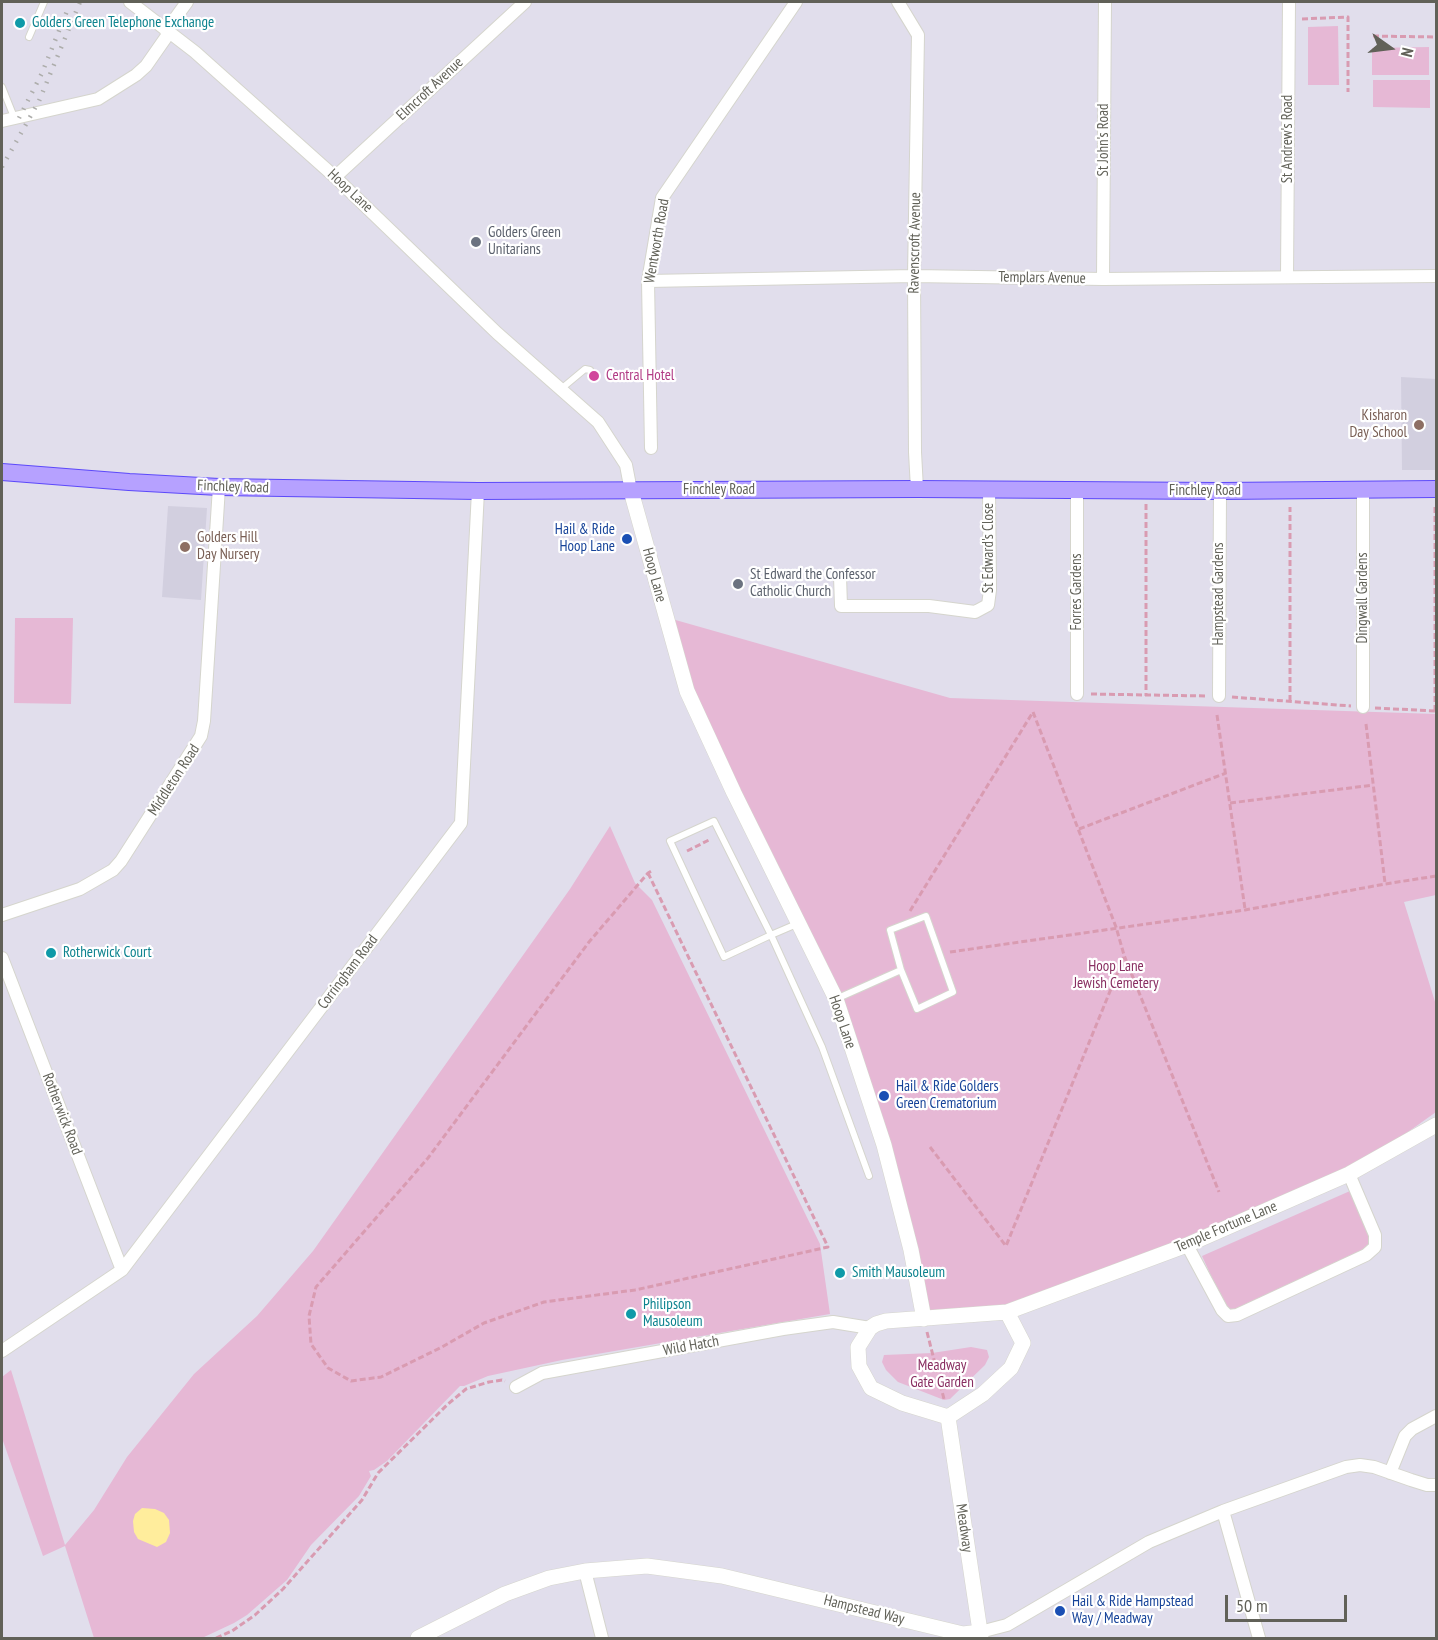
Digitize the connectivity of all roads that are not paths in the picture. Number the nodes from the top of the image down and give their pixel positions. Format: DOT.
graph roads {
  1 [pos="44,2"];
  2 [pos="130,2"];
  3 [pos="187,2"];
  4 [pos="525,2"];
  5 [pos="796,2"];
  6 [pos="898,2"];
  7 [pos="1106,2"];
  8 [pos="1289,2"];
  9 [pos="167,32"];
  10 [pos="29,37"];
  11 [pos="2,87"];
  12 [pos="14,117"];
  13 [pos="2,122"];
  14 [pos="335,177"];
  15 [pos="914,276"];
  16 [pos="1437,276"];
  17 [pos="1287,278"];
  18 [pos="1103,279"];
  19 [pos="648,281"];
  20 [pos="590,370"];
  21 [pos="561,389"];
  22 [pos="651,448"];
  23 [pos="2,472"];
  24 [pos="219,487"];
  25 [pos="917,489"];
  26 [pos="1363,489"];
  27 [pos="1436,489"];
  28 [pos="989,490"];
  29 [pos="1077,490"];
  30 [pos="478,491"];
  31 [pos="631,491"];
  32 [pos="1220,491"];
  33 [pos="840,576"];
  34 [pos="1077,694"];
  35 [pos="1219,696"];
  36 [pos="1363,707"];
  37 [pos="2,915"];
  38 [pos="799,923"];
  39 [pos="771,935"];
  40 [pos="2,958"];
  41 [pos="901,970"];
  42 [pos="836,999"];
  43 [pos="1437,1125"];
  44 [pos="1349,1174"];
  45 [pos="869,1176"];
  46 [pos="1187,1245"];
  47 [pos="122,1270"];
  48 [pos="1007,1312"];
  49 [pos="924,1319"];
  50 [pos="870,1328"];
  51 [pos="2,1352"];
  52 [pos="516,1387"];
  53 [pos="1437,1416"];
  54 [pos="948,1417"];
  55 [pos="1390,1473"];
  56 [pos="1437,1485"];
  57 [pos="1223,1511"];
  58 [pos="585,1571"];
  59 [pos="980,1635"];
  60 [pos="418,1638"];
  61 [pos="602,1638"];
  62 [pos="1259,1638"];
  1 -- 10 [label="lane"];
  2 -- 9 [label="street, Hoop Lane"];
  3 -- 9 [label="street"];
  4 -- 14 [label="street, Elmcroft Avenue"];
  5 -- 19 [label="street, Wentworth Road"];
  6 -- 15 [label="street, Ravenscroft Avenue"];
  7 -- 18 [label="street, St John's Road"];
  8 -- 17 [label="street, St Andrew's Road"];
  9 -- 12 [label="street"];
  9 -- 14 [label="street, Hoop Lane"];
  11 -- 12 [label="lane"];
  12 -- 13 [label="street"];
  14 -- 21 [label="street, Hoop Lane"];
  15 -- 18 [label="street, Templars Avenue"];
  15 -- 19 [label="street, Templars Avenue"];
  15 -- 25 [label="street, Ravenscroft Avenue"];
  16 -- 17 [label="street, Templars Avenue"];
  17 -- 18 [label="street, Templars Avenue"];
  19 -- 22 [label="street, Wentworth Road"];
  20 -- 21 [label="lane"];
  21 -- 31 [label="street, Hoop Lane"];
  23 -- 24 [label="main road, Finchley Road"];
  24 -- 30 [label="main road, Finchley Road"];
  24 -- 37 [label="street, Middleton Road"];
  25 -- 28 [label="main road, Finchley Road"];
  25 -- 31 [label="main road, Finchley Road"];
  26 -- 27 [label="main road, Finchley Road"];
  26 -- 32 [label="main road, Finchley Road"];
  26 -- 36 [label="street, Dingwall Gardens"];
  28 -- 29 [label="main road, Finchley Road"];
  28 -- 33 [label="street, St Edward's Close"];
  29 -- 32 [label="main road, Finchley Road"];
  29 -- 34 [label="street, Forres Gardens"];
  30 -- 31 [label="main road, Finchley Road"];
  30 -- 47 [label="street, Corringham Road"];
  31 -- 38 [label="street, Hoop Lane"];
  32 -- 35 [label="street, Hampstead Gardens"];
  38 -- 39 [label="lane"];
  38 -- 42 [label="street, Hoop Lane"];
  39 -- 39 [label="lane"];
  39 -- 45 [label="lane"];
  40 -- 47 [label="street, Rotherwick Road"];
  41 -- 41 [label="lane"];
  41 -- 42 [label="lane"];
  42 -- 49 [label="street, Hoop Lane"];
  43 -- 44 [label="street, Temple Fortune Lane"];
  44 -- 46 [label="street, Temple Fortune Lane"];
  44 -- 46 [label="street"];
  46 -- 48 [label="street, Temple Fortune Lane"];
  47 -- 51 [label="street, Corringham Road"];
  48 -- 49 [label="street, Temple Fortune Lane"];
  48 -- 54 [label="street"];
  49 -- 50 [label="street, Temple Fortune Lane"];
  50 -- 52 [label="street, Wild Hatch"];
  50 -- 54 [label="street"];
  53 -- 55 [label="street"];
  54 -- 59 [label="street, Meadway"];
  55 -- 56 [label="street, Hampstead Way"];
  55 -- 57 [label="street, Hampstead Way"];
  57 -- 59 [label="street, Hampstead Way"];
  57 -- 62 [label="street"];
  58 -- 59 [label="street, Hampstead Way"];
  58 -- 60 [label="street, Hampstead Way"];
  58 -- 61 [label="street"];
}
